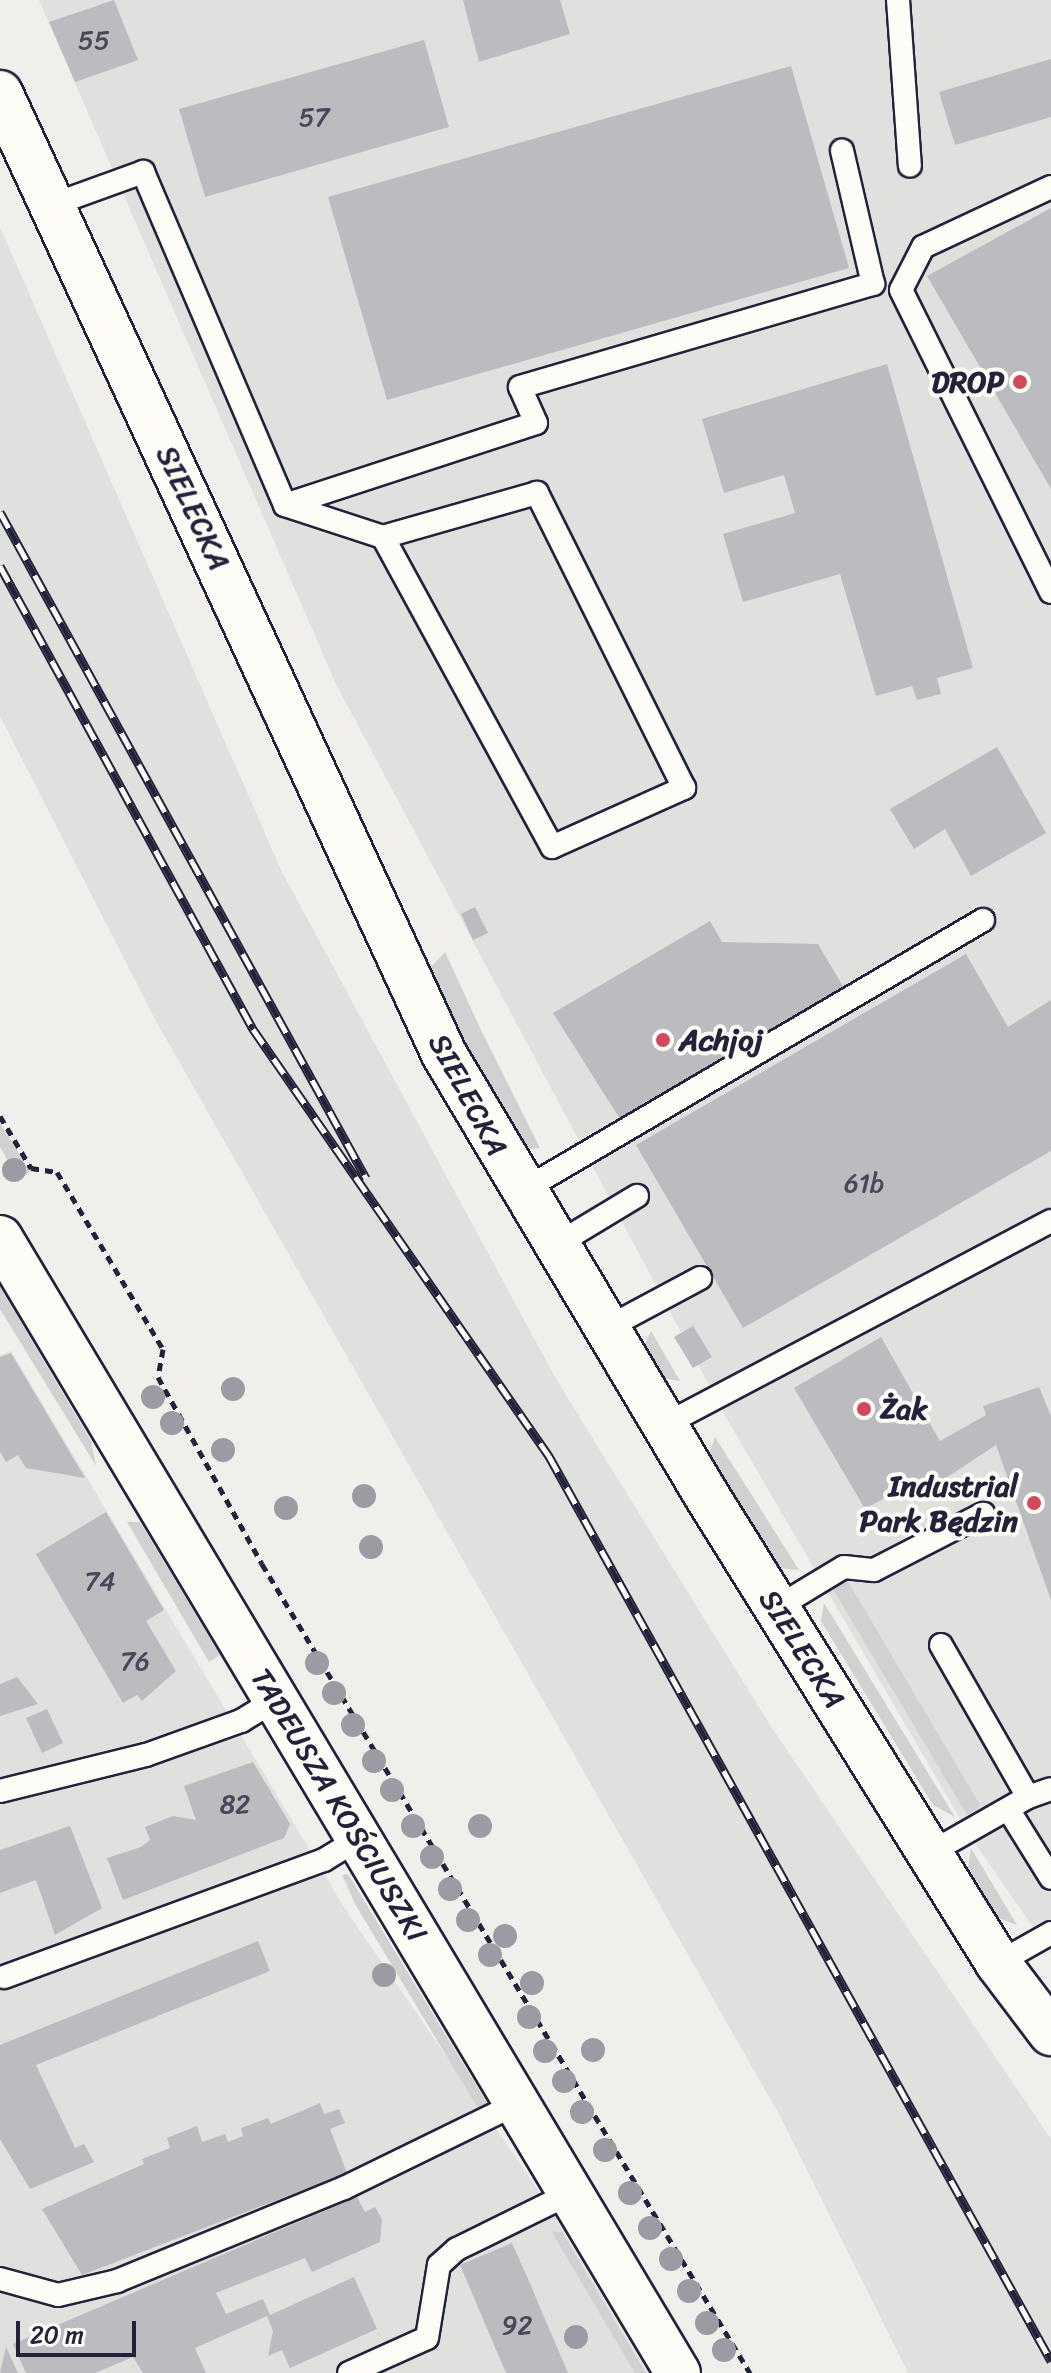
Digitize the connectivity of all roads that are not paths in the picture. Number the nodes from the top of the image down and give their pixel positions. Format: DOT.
graph roads {
  1 [pos="898,0"];
  2 [pos="0,93"];
  3 [pos="842,151"];
  4 [pos="910,166"];
  5 [pos="1051,187"];
  6 [pos="52,205"];
  7 [pos="285,505"];
  8 [pos="383,537"];
  9 [pos="1051,592"];
  10 [pos="983,920"];
  11 [pos="520,1192"];
  12 [pos="637,1196"];
  13 [pos="1051,1221"];
  14 [pos="0,1238"];
  15 [pos="554,1246"];
  16 [pos="700,1278"];
  17 [pos="605,1329"];
  18 [pos="664,1425"];
  19 [pos="983,1514"];
  20 [pos="776,1608"];
  21 [pos="941,1645"];
  22 [pos="277,1699"];
  23 [pos="1051,1789"];
  24 [pos="0,1791"];
  25 [pos="1028,1797"];
  26 [pos="1008,1809"];
  27 [pos="360,1838"];
  28 [pos="930,1853"];
  29 [pos="1051,1878"];
  30 [pos="1051,1933"];
  31 [pos="998,1963"];
  32 [pos="4,1977"];
  33 [pos="1051,2033"];
  34 [pos="516,2104"];
  35 [pos="569,2194"];
  36 [pos="0,2279"];
  37 [pos="349,2373"];
  38 [pos="678,2373"];
  1 -- 4 [label="lane"];
  2 -- 6 [label="street, SIELECKA"];
  3 -- 7 [label="lane"];
  5 -- 9 [label="lane"];
  6 -- 7 [label="lane"];
  6 -- 11 [label="street, SIELECKA"];
  7 -- 8 [label="lane"];
  8 -- 8 [label="lane"];
  10 -- 11 [label="lane"];
  11 -- 15 [label="street, SIELECKA"];
  12 -- 15 [label="lane"];
  13 -- 18 [label="lane"];
  14 -- 22 [label="street, TADEUSZA KOŚCIUSZKI"];
  15 -- 17 [label="street, SIELECKA"];
  16 -- 17 [label="lane"];
  17 -- 18 [label="street, SIELECKA"];
  18 -- 20 [label="street, SIELECKA"];
  19 -- 20 [label="lane"];
  20 -- 28 [label="street, SIELECKA"];
  21 -- 25 [label="lane"];
  22 -- 24 [label="lane"];
  22 -- 27 [label="street, TADEUSZA KOŚCIUSZKI"];
  23 -- 25 [label="lane"];
  25 -- 26 [label="lane"];
  26 -- 28 [label="lane"];
  26 -- 29 [label="lane"];
  27 -- 32 [label="lane"];
  27 -- 34 [label="street, TADEUSZA KOŚCIUSZKI"];
  28 -- 31 [label="street, SIELECKA"];
  30 -- 31 [label="lane"];
  31 -- 33 [label="street, SIELECKA"];
  34 -- 35 [label="street, TADEUSZA KOŚCIUSZKI"];
  34 -- 36 [label="lane"];
  35 -- 37 [label="lane"];
  35 -- 38 [label="street, TADEUSZA KOŚCIUSZKI"];
}
